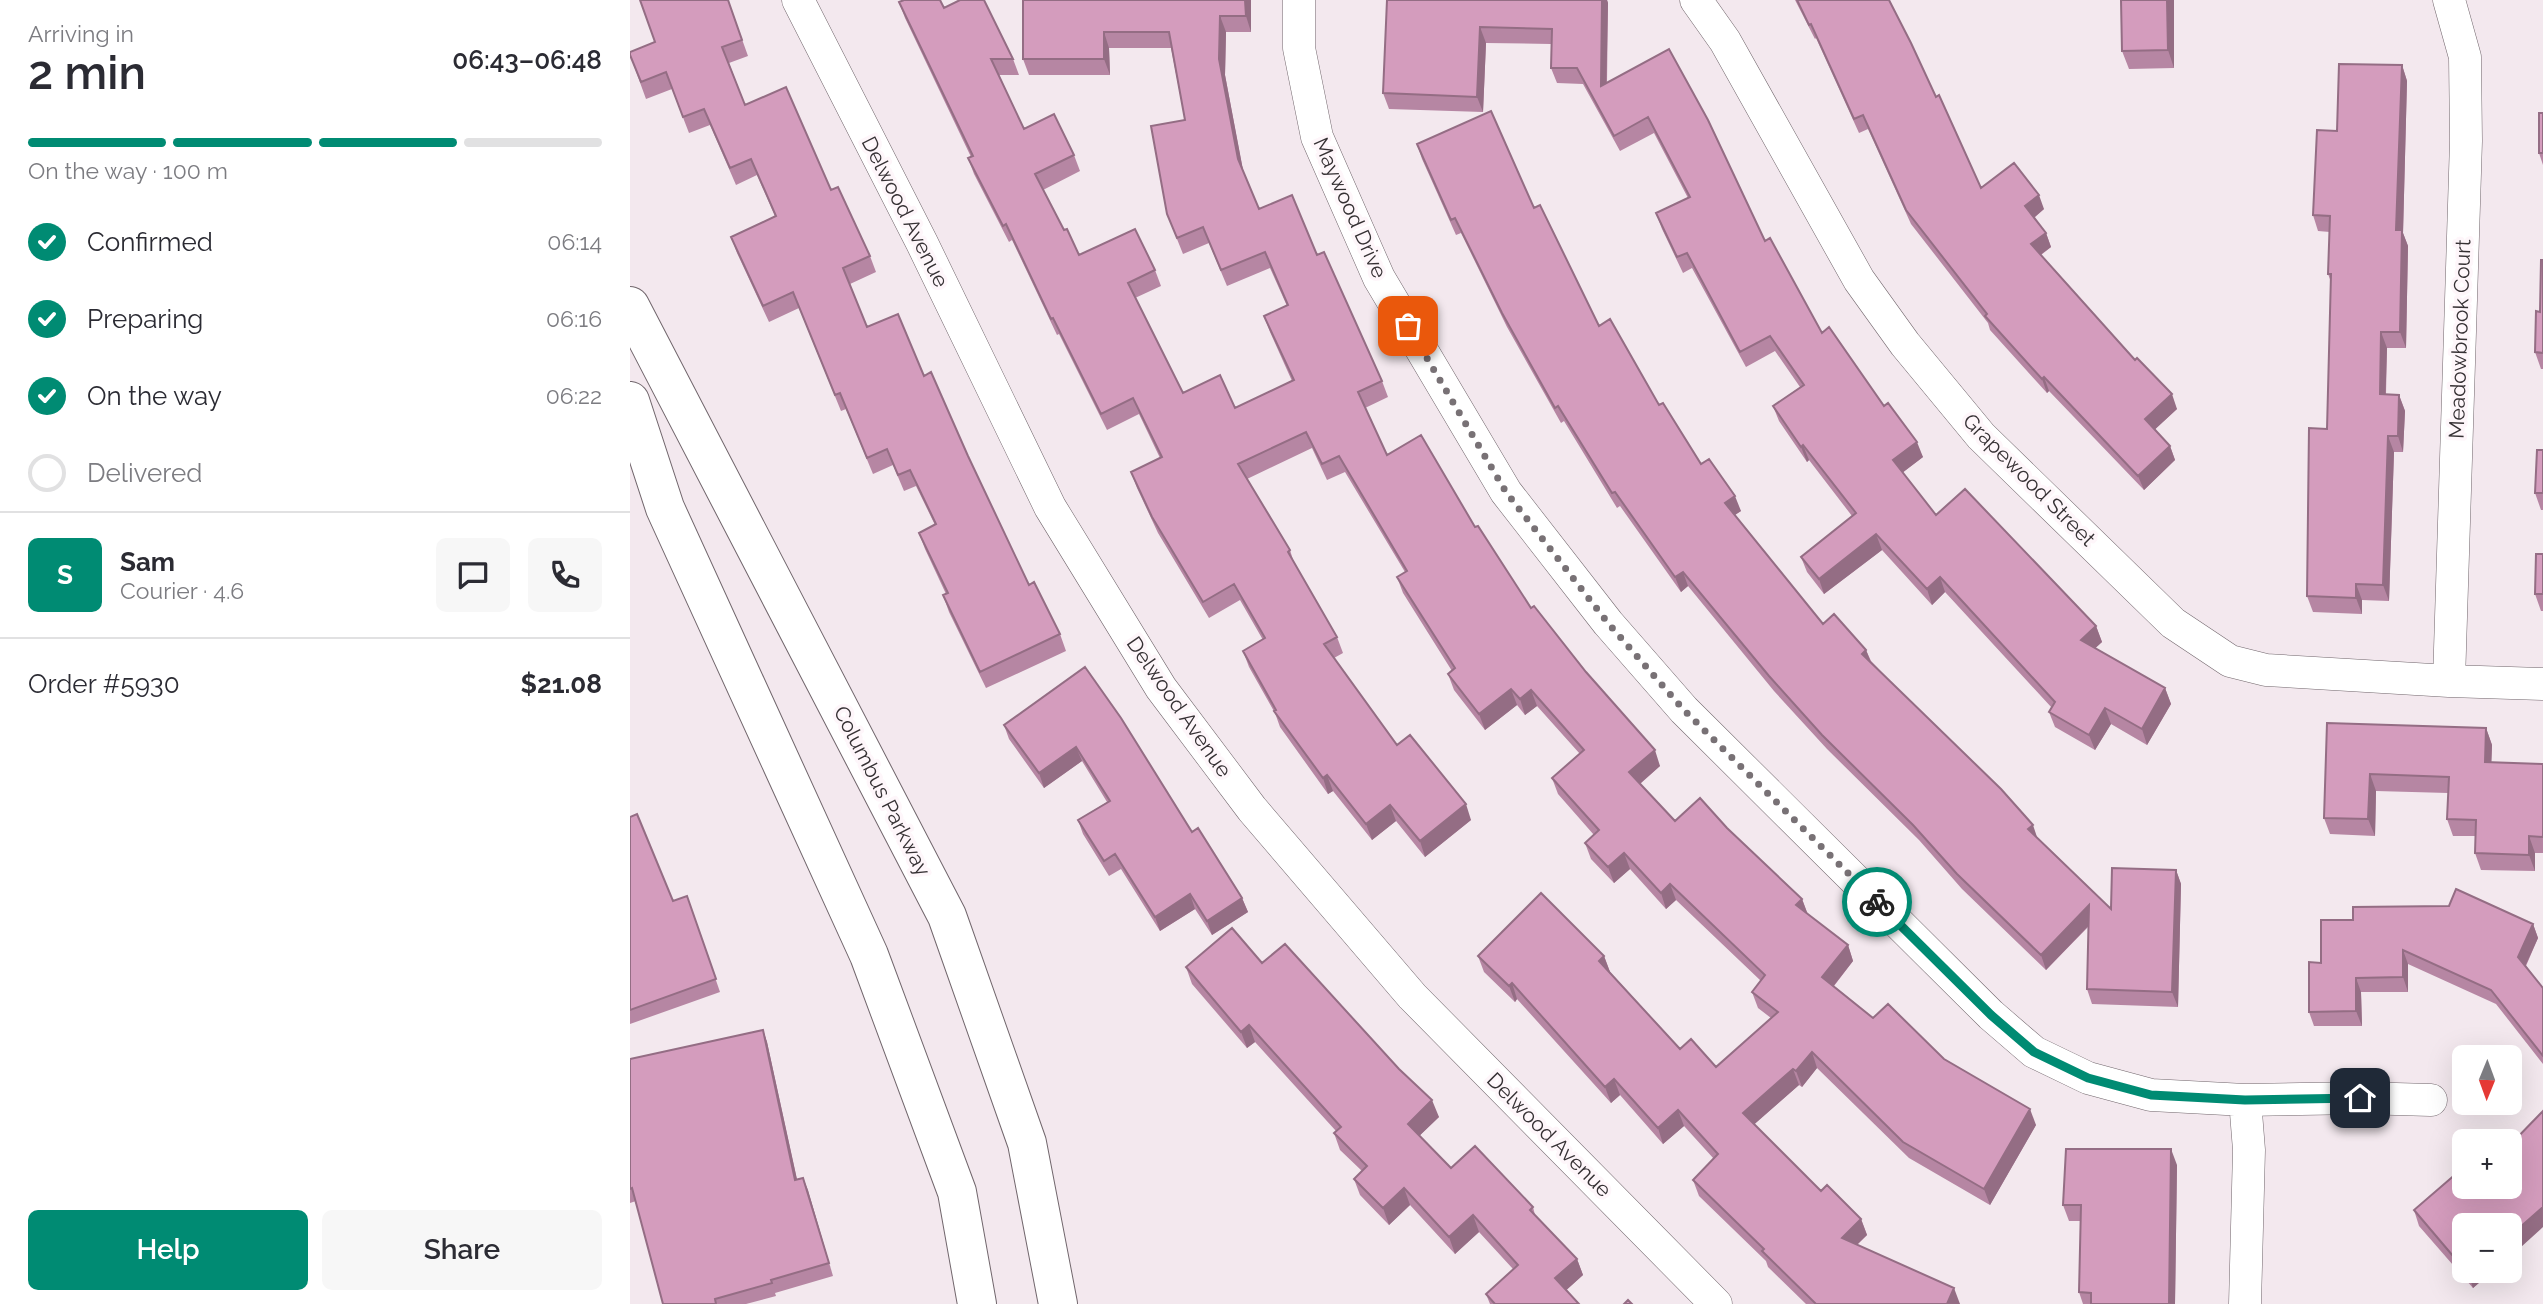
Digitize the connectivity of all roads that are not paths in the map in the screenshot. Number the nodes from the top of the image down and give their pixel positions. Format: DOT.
graph roads {
  1 [pos="798,0"];
  2 [pos="1299,0"];
  3 [pos="1696,0"];
  4 [pos="2449,0"];
  5 [pos="630,306"];
  6 [pos="630,401"];
  7 [pos="2449,681"];
  8 [pos="2543,684"];
  9 [pos="2245,1100"];
  10 [pos="2431,1100"];
  11 [pos="977,1304"];
  12 [pos="1058,1304"];
  13 [pos="1716,1304"];
  14 [pos="2245,1304"];
  1 -- 13 [label="street, Delwood Avenue"];
  2 -- 9 [label="street, Maywood Drive"];
  3 -- 7 [label="street, Grapewood Street"];
  4 -- 7 [label="street, Meadowbrook Court"];
  5 -- 12 [label="main road, Columbus Parkway"];
  6 -- 11 [label="main road"];
  7 -- 8 [label="street, Grapewood Street"];
  9 -- 10 [label="street, Maywood Drive"];
  9 -- 14 [label="street"];
}
